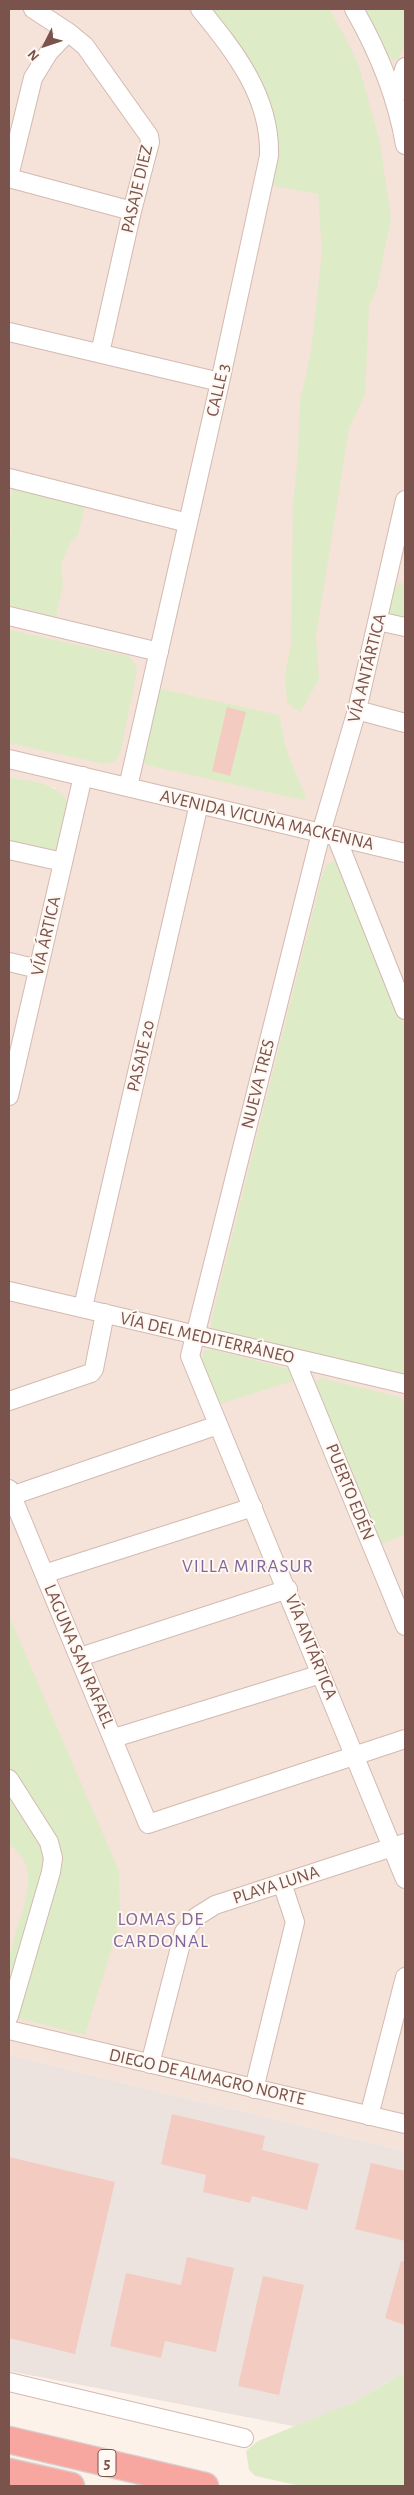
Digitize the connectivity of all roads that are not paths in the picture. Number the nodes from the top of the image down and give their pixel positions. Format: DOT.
graph roads {
  1 [pos="33,9"];
  2 [pos="200,9"];
  3 [pos="354,9"];
  4 [pos="68,32"];
  5 [pos="405,67"];
  6 [pos="394,100"];
  7 [pos="405,145"];
  8 [pos="9,177"];
  9 [pos="132,211"];
  10 [pos="9,332"];
  11 [pos="100,354"];
  12 [pos="220,382"];
  13 [pos="9,478"];
  14 [pos="405,500"];
  15 [pos="188,523"];
  16 [pos="398,571"];
  17 [pos="9,616"];
  18 [pos="378,620"];
  19 [pos="405,627"];
  20 [pos="159,652"];
  21 [pos="357,710"];
  22 [pos="405,723"];
  23 [pos="9,758"];
  24 [pos="83,776"];
  25 [pos="128,787"];
  26 [pos="199,804"];
  27 [pos="328,835"];
  28 [pos="9,850"];
  29 [pos="405,853"];
  30 [pos="63,862"];
  31 [pos="9,962"];
  32 [pos="38,969"];
  33 [pos="399,979"];
  34 [pos="405,1010"];
  35 [pos="11,1076"];
  36 [pos="9,1096"];
  37 [pos="9,1291"];
  38 [pos="83,1307"];
  39 [pos="105,1314"];
  40 [pos="194,1336"];
  41 [pos="296,1359"];
  42 [pos="405,1386"];
  43 [pos="9,1401"];
  44 [pos="218,1425"];
  45 [pos="10,1492"];
  46 [pos="253,1507"];
  47 [pos="44,1574"];
  48 [pos="288,1589"];
  49 [pos="405,1626"];
  50 [pos="80,1657"];
  51 [pos="321,1674"];
  52 [pos="114,1738"];
  53 [pos="405,1739"];
  54 [pos="354,1756"];
  55 [pos="9,1779"];
  56 [pos="399,1845"];
  57 [pos="405,1880"];
  58 [pos="282,1883"];
  59 [pos="404,1986"];
  60 [pos="9,2016"];
  61 [pos="9,2030"];
  62 [pos="150,2064"];
  63 [pos="254,2089"];
  64 [pos="369,2116"];
  65 [pos="405,2124"];
  66 [pos="9,2382"];
  67 [pos="244,2438"];
  68 [pos="9,2440"];
  69 [pos="9,2472"];
  70 [pos="71,2486"];
  71 [pos="205,2486"];
  1 -- 4 [label="street, PASAJE DIEZ"];
  2 -- 12 [label="street, CALLE 3"];
  3 -- 6 [label="street"];
  4 -- 8 [label="street"];
  4 -- 9 [label="street, PASAJE DIEZ"];
  5 -- 6 [label="street"];
  6 -- 7 [label="street"];
  8 -- 9 [label="street"];
  9 -- 11 [label="street, PASAJE DIEZ"];
  10 -- 11 [label="street"];
  11 -- 12 [label="street"];
  12 -- 15 [label="street, CALLE 3"];
  13 -- 15 [label="street"];
  14 -- 16 [label="street, VÍA ANTÁRTICA"];
  15 -- 20 [label="street, CALLE 3"];
  16 -- 18 [label="street, VÍA ANTÁRTICA"];
  17 -- 20 [label="street"];
  18 -- 19 [label="street"];
  18 -- 21 [label="street, VÍA ANTÁRTICA"];
  20 -- 25 [label="street, CALLE 3"];
  21 -- 22 [label="street"];
  21 -- 27 [label="street, VÍA ANTÁRTICA"];
  23 -- 24 [label="street, AVENIDA VICUÑA MACKENNA"];
  24 -- 25 [label="street, AVENIDA VICUÑA MACKENNA"];
  24 -- 30 [label="street, VÍA ÁRTICA"];
  25 -- 26 [label="street, AVENIDA VICUÑA MACKENNA"];
  26 -- 27 [label="street, AVENIDA VICUÑA MACKENNA"];
  26 -- 38 [label="street, PASAJE 20"];
  27 -- 29 [label="street, AVENIDA VICUÑA MACKENNA"];
  27 -- 33 [label="street"];
  27 -- 40 [label="street, NUEVA TRES"];
  28 -- 30 [label="street"];
  30 -- 32 [label="street, VÍA ÁRTICA"];
  31 -- 32 [label="street"];
  32 -- 35 [label="street, VÍA ÁRTICA"];
  33 -- 34 [label="street"];
  35 -- 36 [label="street, VÍA ÁRTICA"];
  37 -- 38 [label="street, VÍA DEL MEDITERRÁNEO"];
  38 -- 39 [label="street, VÍA DEL MEDITERRÁNEO"];
  39 -- 40 [label="street, VÍA DEL MEDITERRÁNEO"];
  39 -- 43 [label="street"];
  40 -- 41 [label="street, VÍA DEL MEDITERRÁNEO"];
  40 -- 44 [label="street, VÍA ANTÁRTICA"];
  41 -- 42 [label="street, VÍA DEL MEDITERRÁNEO"];
  41 -- 49 [label="street, PUERTO EDÉN"];
  44 -- 45 [label="street"];
  44 -- 46 [label="street, VÍA ANTÁRTICA"];
  45 -- 47 [label="street, LAGUNA SAN RAFAEL"];
  46 -- 47 [label="street"];
  46 -- 48 [label="street, VÍA ANTÁRTICA"];
  47 -- 50 [label="street, LAGUNA SAN RAFAEL"];
  48 -- 50 [label="street"];
  48 -- 51 [label="street, VÍA ANTÁRTICA"];
  50 -- 52 [label="street, LAGUNA SAN RAFAEL"];
  51 -- 52 [label="street"];
  51 -- 54 [label="street, VÍA ANTÁRTICA"];
  52 -- 54 [label="street, LAGUNA SAN RAFAEL"];
  53 -- 54 [label="street"];
  54 -- 56 [label="street, VÍA ANTÁRTICA"];
  55 -- 60 [label="street"];
  56 -- 57 [label="street, VÍA ANTÁRTICA"];
  56 -- 58 [label="street, PLAYA LUNA"];
  58 -- 62 [label="street, PLAYA LUNA"];
  58 -- 63 [label="street"];
  59 -- 64 [label="street"];
  61 -- 62 [label="street, DIEGO DE ALMAGRO NORTE"];
  62 -- 63 [label="street, DIEGO DE ALMAGRO NORTE"];
  63 -- 64 [label="street, DIEGO DE ALMAGRO NORTE"];
  64 -- 65 [label="street, DIEGO DE ALMAGRO NORTE"];
  66 -- 67 [label="street"];
  68 -- 71 [label="highway, 5"];
  69 -- 70 [label="highway"];
}
